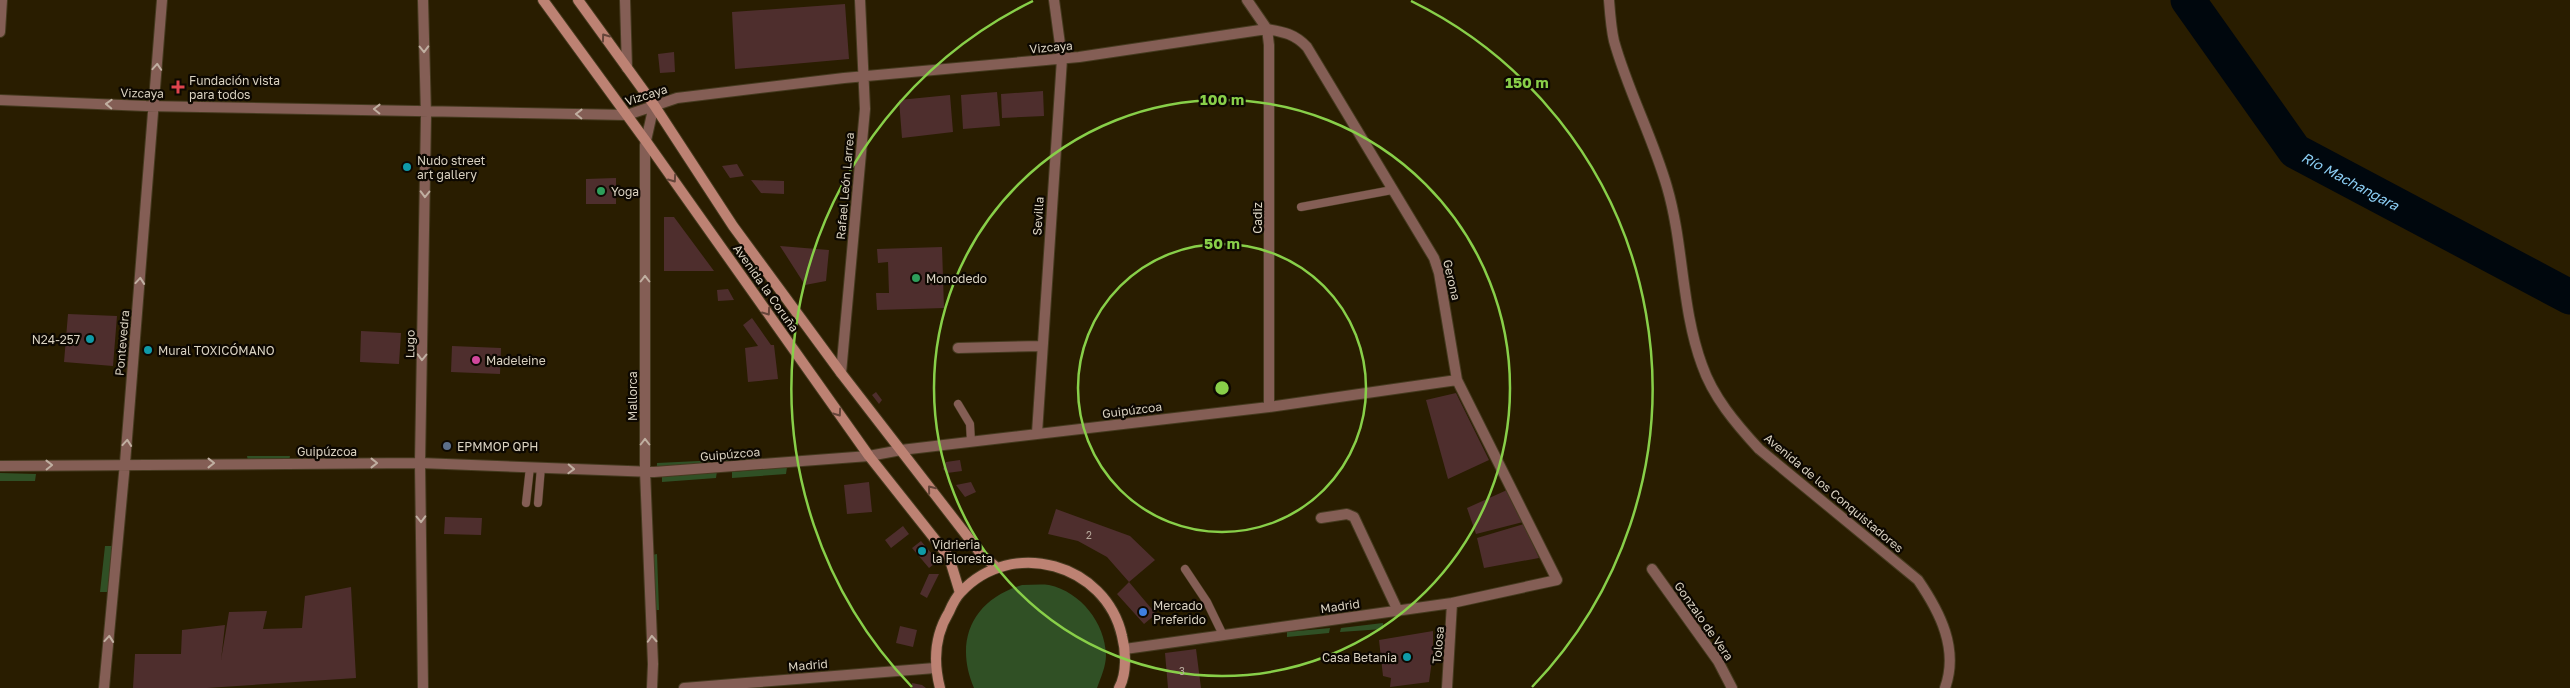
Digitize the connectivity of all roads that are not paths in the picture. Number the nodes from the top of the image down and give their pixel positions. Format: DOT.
graph roads {
  1 [pos="2,0"];
  2 [pos="162,0"];
  3 [pos="423,0"];
  4 [pos="543,0"];
  5 [pos="578,0"];
  6 [pos="625,0"];
  7 [pos="860,0"];
  8 [pos="1054,0"];
  9 [pos="1247,0"];
  10 [pos="1609,0"];
  11 [pos="1267,29"];
  12 [pos="0,32"];
  13 [pos="1062,59"];
  14 [pos="627,68"];
  15 [pos="865,76"];
  16 [pos="0,100"];
  17 [pos="654,105"];
  18 [pos="154,106"];
  19 [pos="425,110"];
  20 [pos="627,115"];
  21 [pos="645,140"];
  22 [pos="1392,190"];
  23 [pos="1301,207"];
  24 [pos="1042,346"];
  25 [pos="958,348"];
  26 [pos="841,373"];
  27 [pos="1457,380"];
  28 [pos="958,404"];
  29 [pos="1269,407"];
  30 [pos="1037,433"];
  31 [pos="971,442"];
  32 [pos="901,450"];
  33 [pos="869,456"];
  34 [pos="125,463"];
  35 [pos="420,463"];
  36 [pos="0,466"];
  37 [pos="530,467"];
  38 [pos="541,468"];
  39 [pos="644,471"];
  40 [pos="526,503"];
  41 [pos="538,503"];
  42 [pos="1321,518"];
  43 [pos="996,567"];
  44 [pos="1185,569"];
  45 [pos="1652,569"];
  46 [pos="1557,580"];
  47 [pos="960,593"];
  48 [pos="1452,603"];
  49 [pos="1398,610"];
  50 [pos="1223,635"];
  51 [pos="1125,649"];
  52 [pos="934,668"];
  53 [pos="104,688"];
  54 [pos="423,688"];
  55 [pos="652,688"];
  56 [pos="684,688"];
  57 [pos="940,688"];
  58 [pos="1119,688"];
  59 [pos="1446,688"];
  60 [pos="1732,688"];
  61 [pos="1945,688"];
  1 -- 12 [label="street"];
  18 -- 2 [label="street, Pontevedra, one-way"];
  3 -- 19 [label="street, Lugo, one-way"];
  4 -- 20 [label="main road, Avenida la Coruña"];
  14 -- 5 [label="main road, Avenida la Coruña, one-way"];
  6 -- 14 [label="street"];
  7 -- 15 [label="street, Rafael León Larrea"];
  8 -- 13 [label="street, Sevilla"];
  9 -- 11 [label="street"];
  10 -- 61 [label="street, Avenida de los Conquistadores"];
  11 -- 13 [label="street, Vizcaya"];
  11 -- 22 [label="street, Gerona"];
  11 -- 29 [label="street, Cadiz"];
  13 -- 15 [label="street, Vizcaya"];
  13 -- 24 [label="street, Sevilla"];
  14 -- 17 [label="main road, Avenida la Coruña"];
  15 -- 17 [label="street, Vizcaya"];
  15 -- 26 [label="street, Rafael León Larrea"];
  18 -- 16 [label="street, Vizcaya, one-way"];
  17 -- 20 [label="street, Vizcaya"];
  17 -- 21 [label="street, Mallorca"];
  17 -- 26 [label="main road, Avenida la Coruña"];
  19 -- 18 [label="street, Vizcaya, one-way"];
  34 -- 18 [label="street, Pontevedra, one-way"];
  20 -- 19 [label="street, Vizcaya, one-way"];
  19 -- 35 [label="street, Lugo, one-way"];
  20 -- 21 [label="main road, Avenida la Coruña"];
  21 -- 33 [label="main road, Avenida la Coruña, one-way"];
  39 -- 21 [label="street, Mallorca, one-way"];
  22 -- 23 [label="lane"];
  22 -- 27 [label="street, Gerona"];
  24 -- 25 [label="street"];
  24 -- 30 [label="street, Sevilla"];
  26 -- 32 [label="main road, Avenida la Coruña"];
  27 -- 29 [label="street, Guipúzcoa"];
  27 -- 46 [label="street, Gerona"];
  28 -- 31 [label="lane"];
  29 -- 30 [label="street, Guipúzcoa"];
  30 -- 31 [label="street, Guipúzcoa"];
  31 -- 32 [label="street, Guipúzcoa"];
  32 -- 33 [label="street, Guipúzcoa"];
  43 -- 32 [label="main road, Avenida la Coruña, one-way"];
  33 -- 39 [label="street, Guipúzcoa"];
  33 -- 47 [label="main road, Avenida la Coruña"];
  34 -- 35 [label="street, Guipúzcoa, one-way"];
  36 -- 34 [label="street, Guipúzcoa, one-way"];
  53 -- 34 [label="street, Pontevedra, one-way"];
  35 -- 37 [label="street, Guipúzcoa"];
  35 -- 54 [label="street, Lugo, one-way"];
  37 -- 38 [label="street, Guipúzcoa"];
  37 -- 40 [label="lane"];
  38 -- 39 [label="street, Guipúzcoa, one-way"];
  38 -- 41 [label="lane"];
  55 -- 39 [label="street, Mallorca, one-way"];
  42 -- 49 [label="street"];
  43 -- 47 [label="main road"];
  43 -- 51 [label="main road"];
  44 -- 50 [label="lane"];
  45 -- 60 [label="street, Gonzalo de Vera"];
  46 -- 48 [label="street, Madrid"];
  47 -- 52 [label="main road"];
  48 -- 49 [label="street, Madrid"];
  48 -- 59 [label="street, Tolosa"];
  49 -- 50 [label="street, Madrid"];
  50 -- 51 [label="street, Madrid"];
  51 -- 58 [label="main road"];
  52 -- 56 [label="street, Madrid"];
  52 -- 57 [label="main road"];
}
